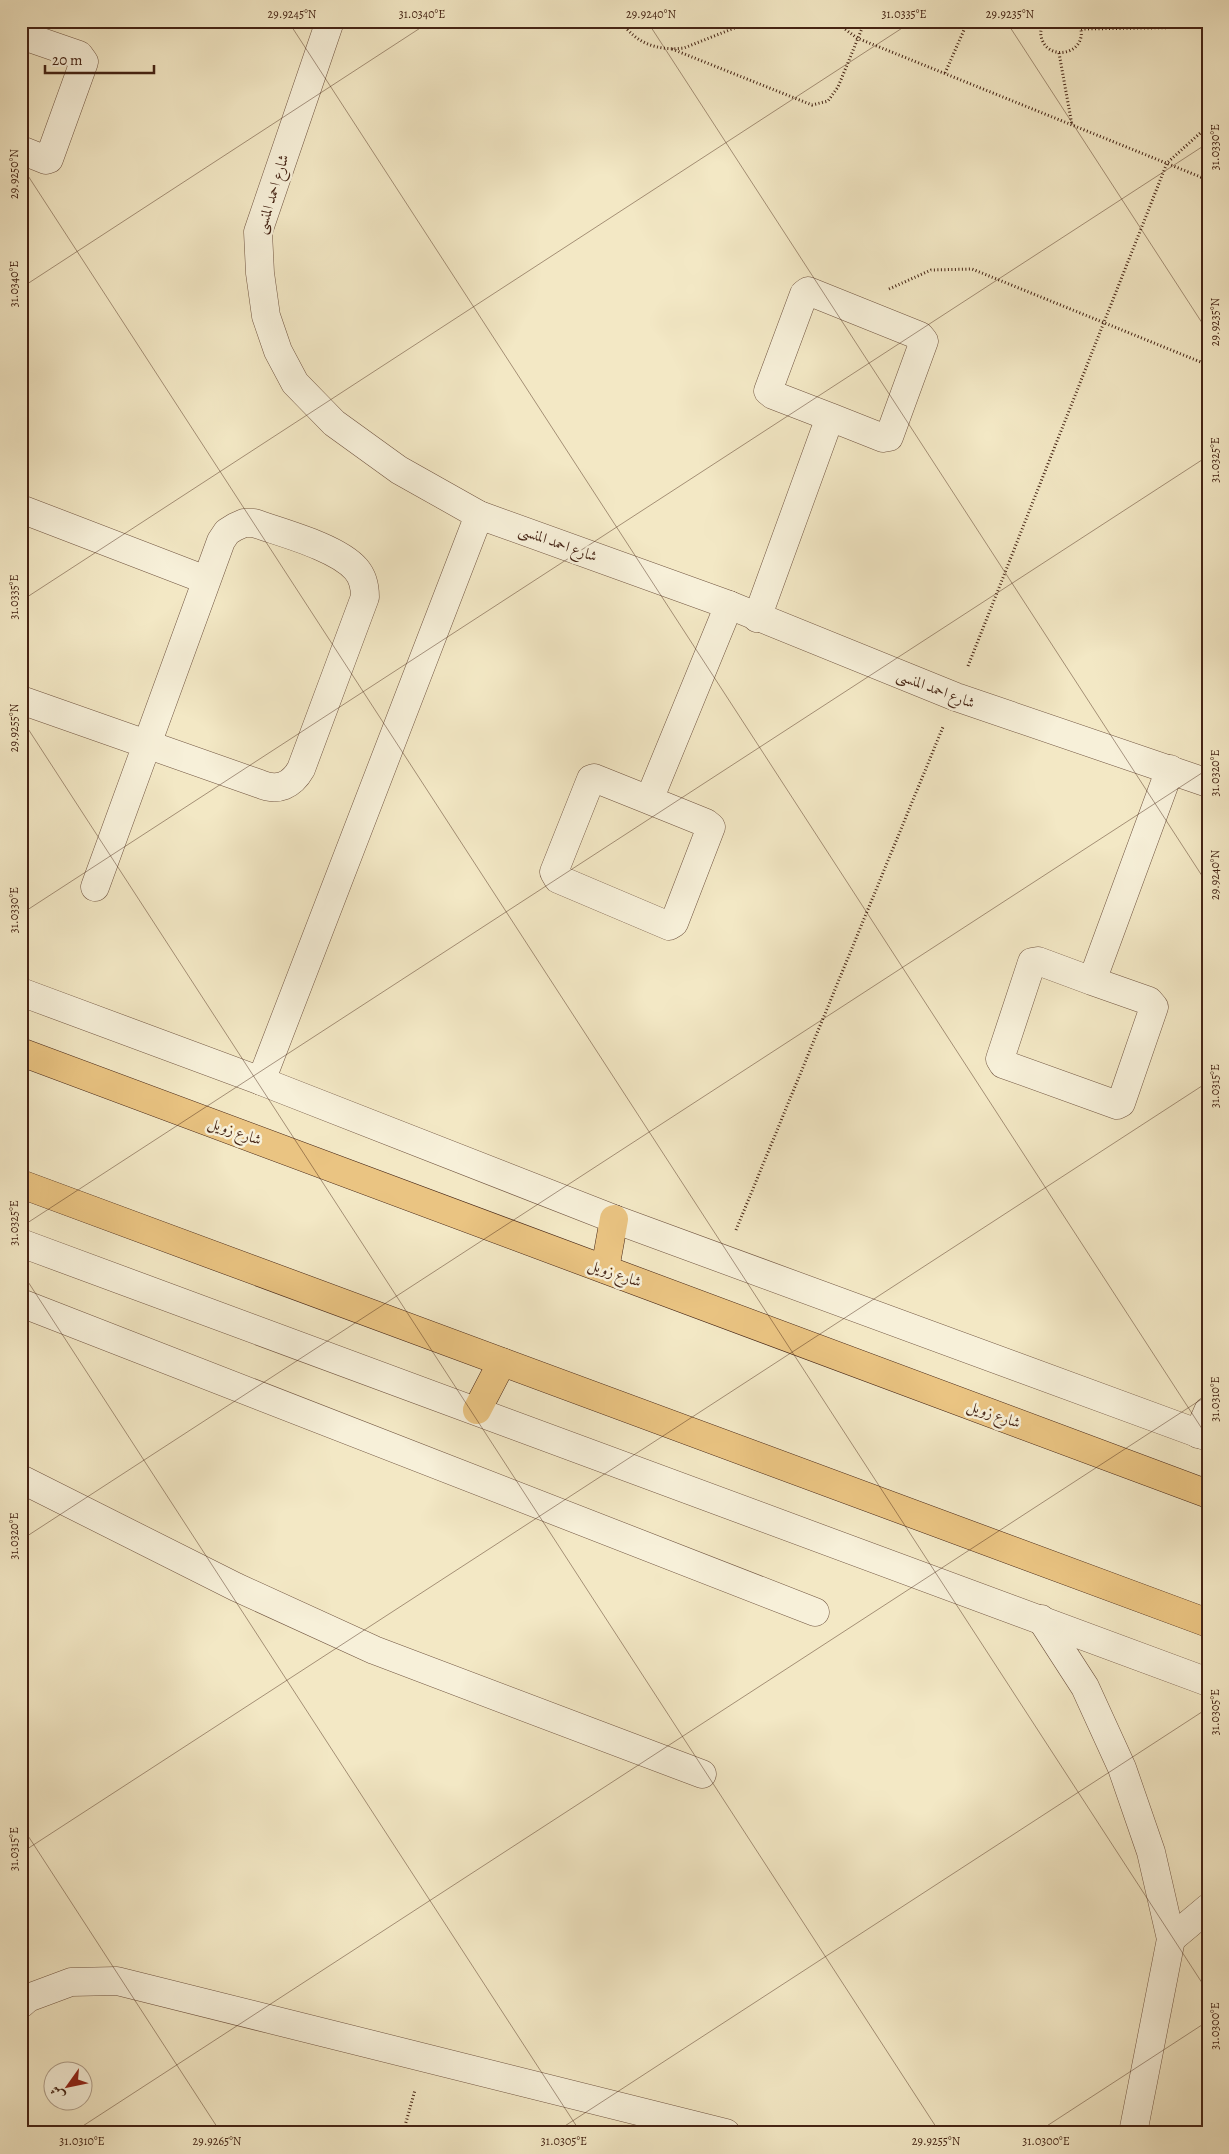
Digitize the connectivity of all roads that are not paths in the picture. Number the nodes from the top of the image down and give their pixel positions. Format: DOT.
graph roads {
  1 [pos="26,21"];
  2 [pos="330,21"];
  3 [pos="21,35"];
  4 [pos="21,150"];
  5 [pos="830,417"];
  6 [pos="21,509"];
  7 [pos="479,515"];
  8 [pos="206,580"];
  9 [pos="729,605"];
  10 [pos="757,618"];
  11 [pos="22,703"];
  12 [pos="147,744"];
  13 [pos="1170,769"];
  14 [pos="1208,783"];
  15 [pos="650,800"];
  16 [pos="95,887"];
  17 [pos="1092,981"];
  18 [pos="21,992"];
  19 [pos="21,1052"];
  20 [pos="261,1081"];
  21 [pos="21,1184"];
  22 [pos="614,1218"];
  23 [pos="21,1243"];
  24 [pos="605,1269"];
  25 [pos="21,1303"];
  26 [pos="502,1362"];
  27 [pos="477,1410"];
  28 [pos="1205,1427"];
  29 [pos="21,1479"];
  30 [pos="1208,1494"];
  31 [pos="815,1612"];
  32 [pos="1041,1619"];
  33 [pos="1208,1623"];
  34 [pos="1208,1682"];
  35 [pos="702,1774"];
  36 [pos="1208,1908"];
  37 [pos="1171,1939"];
  38 [pos="21,2004"];
  39 [pos="726,2133"];
  40 [pos="1133,2133"];
  1 -- 3 [label="street"];
  2 -- 7 [label="street, شارع احمد المنسى"];
  3 -- 4 [label="street"];
  5 -- 5 [label="street"];
  5 -- 10 [label="street"];
  6 -- 8 [label="street"];
  7 -- 9 [label="street, شارع احمد المنسى"];
  7 -- 20 [label="street"];
  8 -- 12 [label="street"];
  8 -- 12 [label="street"];
  9 -- 10 [label="street, شارع احمد المنسى"];
  9 -- 15 [label="street"];
  10 -- 13 [label="street, شارع احمد المنسى"];
  11 -- 12 [label="street"];
  12 -- 16 [label="street"];
  13 -- 14 [label="street, شارع احمد المنسى"];
  13 -- 17 [label="street"];
  15 -- 15 [label="street"];
  17 -- 17 [label="street"];
  18 -- 20 [label="street"];
  19 -- 24 [label="main road, شارع زويل"];
  20 -- 22 [label="street"];
  21 -- 26 [label="main road"];
  22 -- 24 [label="main road"];
  22 -- 28 [label="street"];
  23 -- 27 [label="street"];
  24 -- 30 [label="main road, شارع زويل"];
  25 -- 31 [label="street"];
  26 -- 27 [label="main road"];
  26 -- 33 [label="main road"];
  27 -- 32 [label="street"];
  29 -- 35 [label="street"];
  32 -- 34 [label="street"];
  32 -- 37 [label="street"];
  36 -- 37 [label="street"];
  37 -- 40 [label="street"];
  38 -- 39 [label="street"];
}
